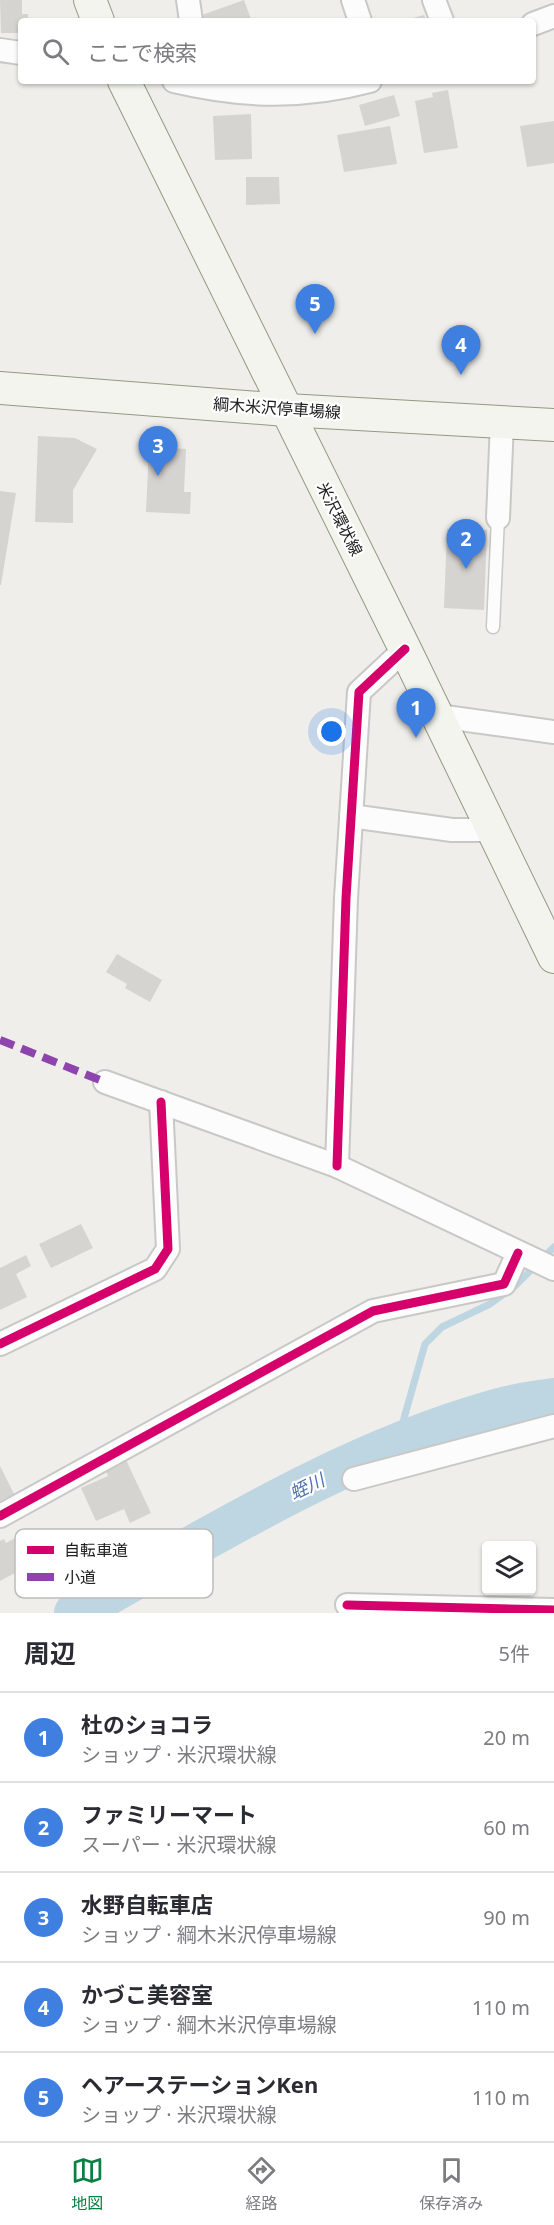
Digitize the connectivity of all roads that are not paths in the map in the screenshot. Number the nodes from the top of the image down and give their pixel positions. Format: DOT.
graph roads {
  1 [pos="90,0"];
  2 [pos="188,0"];
  3 [pos="353,0"];
  4 [pos="434,0"];
  5 [pos="554,16"];
  6 [pos="97,18"];
  7 [pos="191,18"];
  8 [pos="359,18"];
  9 [pos="441,18"];
  10 [pos="536,23"];
  11 [pos="0,50"];
  12 [pos="18,53"];
  13 [pos="125,84"];
  14 [pos="202,84"];
  15 [pos="357,84"];
  16 [pos="0,388"];
  17 [pos="286,410"];
  18 [pos="502,422"];
  19 [pos="554,425"];
  20 [pos="498,518"];
  21 [pos="493,627"];
  22 [pos="405,649"];
  23 [pos="438,716"];
  24 [pos="554,732"];
  25 [pos="351,816"];
  26 [pos="493,830"];
  27 [pos="554,957"];
  28 [pos="105,1082"];
  29 [pos="161,1102"];
  30 [pos="337,1166"];
  31 [pos="536,1261"];
  32 [pos="0,1344"];
  33 [pos="554,1426"];
  34 [pos="354,1479"];
  35 [pos="0,1516"];
  36 [pos="347,1605"];
  37 [pos="554,1610"];
  38 [pos="527,1611"];
  1 -- 6 [label="main road"];
  2 -- 7 [label="street"];
  3 -- 8 [label="street"];
  4 -- 9 [label="street"];
  5 -- 10 [label="street"];
  11 -- 12 [label="street"];
  13 -- 17 [label="main road, 米沢環状線"];
  14 -- 15 [label="street"];
  16 -- 17 [label="main road, 綱木米沢停車場線"];
  17 -- 18 [label="main road, 綱木米沢停車場線"];
  17 -- 22 [label="main road, 米沢環状線"];
  18 -- 19 [label="main road, 綱木米沢停車場線"];
  18 -- 20 [label="street"];
  20 -- 21 [label="lane"];
  22 -- 23 [label="main road, 米沢環状線"];
  22 -- 25 [label="street"];
  23 -- 24 [label="street"];
  23 -- 26 [label="main road, 米沢環状線"];
  25 -- 26 [label="street"];
  25 -- 30 [label="street"];
  26 -- 27 [label="main road, 米沢環状線"];
  28 -- 29 [label="street"];
  29 -- 30 [label="street"];
  29 -- 32 [label="street"];
  30 -- 31 [label="street"];
  31 -- 35 [label="street"];
  33 -- 34 [label="street"];
  36 -- 38 [label="street"];
  37 -- 38 [label="street"];
}
